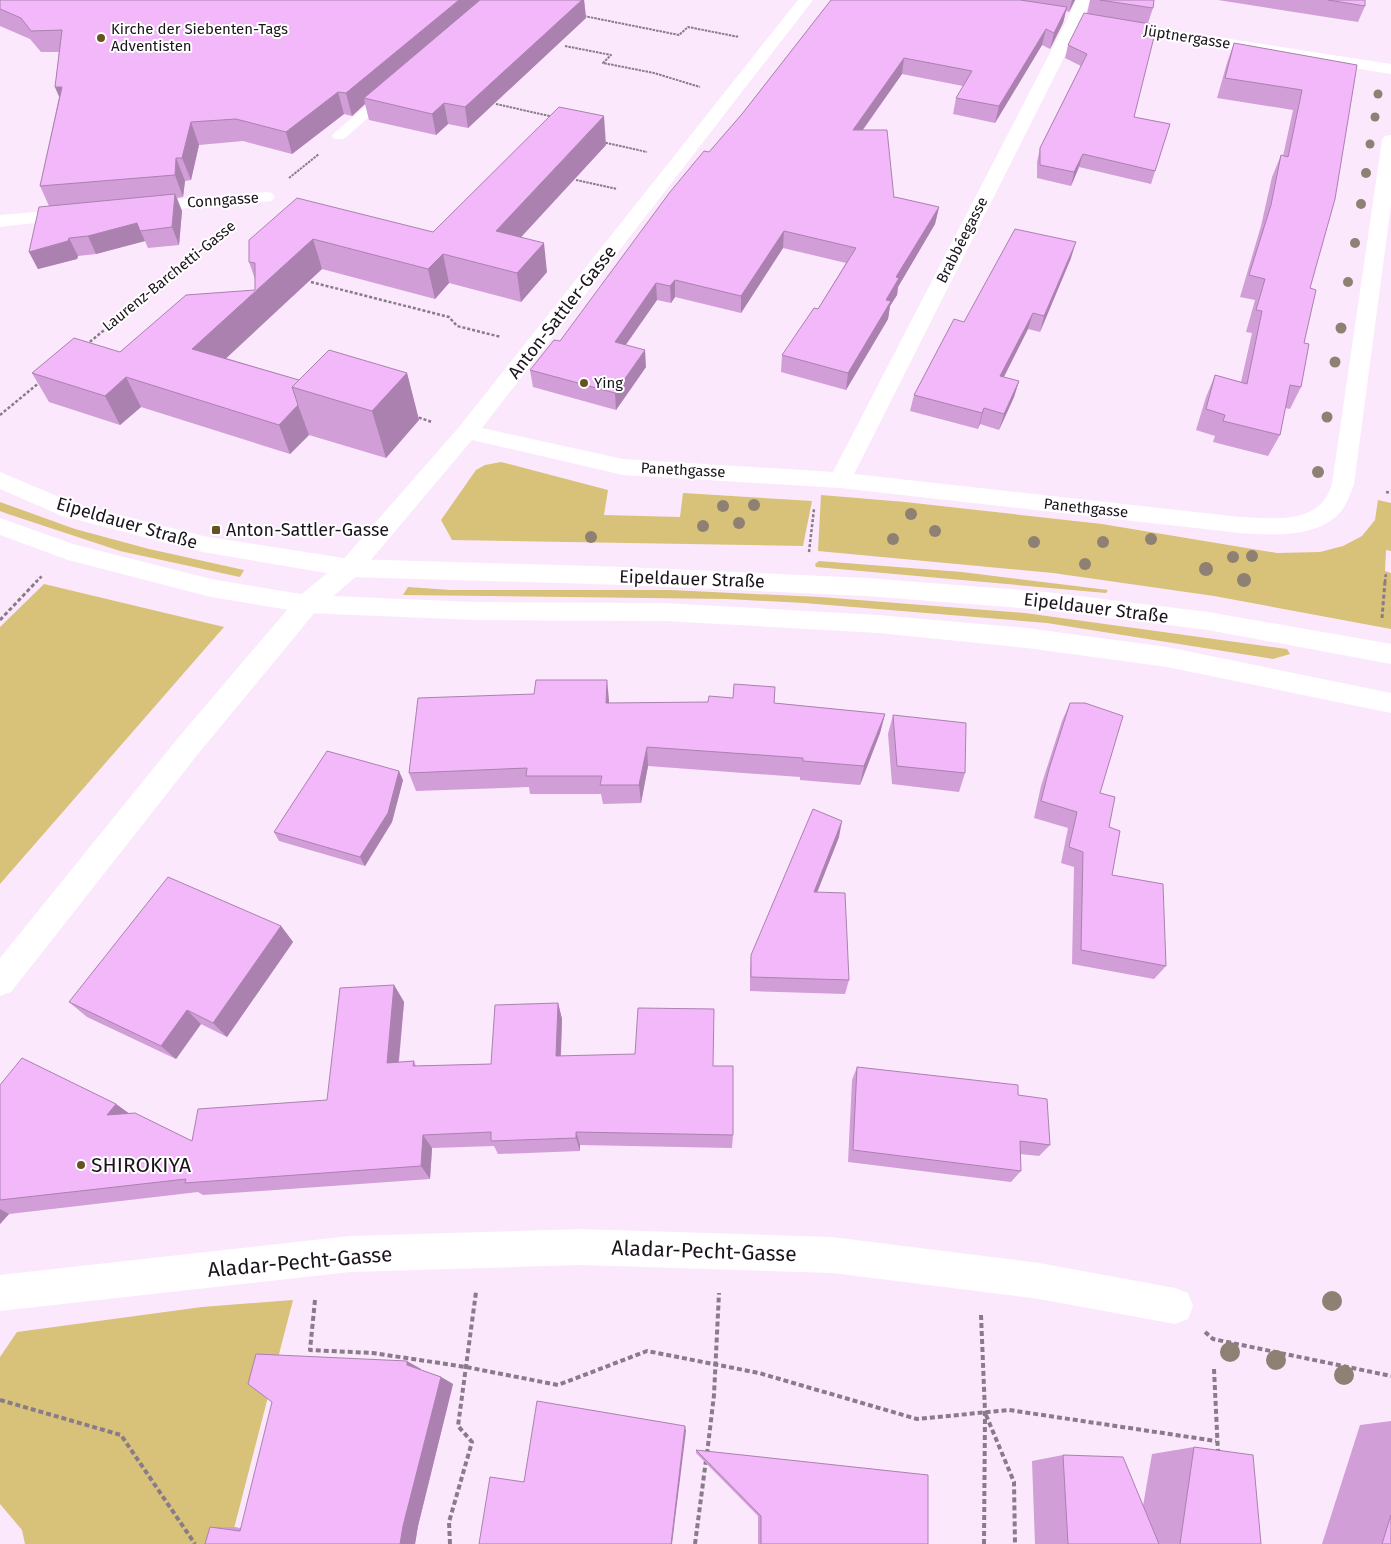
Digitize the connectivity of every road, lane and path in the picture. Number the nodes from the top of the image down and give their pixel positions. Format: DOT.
graph roads {
  1 [pos="806,0"];
  2 [pos="1083,0"];
  3 [pos="581,16"];
  4 [pos="1056,17"];
  5 [pos="1075,20"];
  6 [pos="772,43"];
  7 [pos="565,46"];
  8 [pos="1391,69"];
  9 [pos="395,88"];
  10 [pos="731,96"];
  11 [pos="496,104"];
  12 [pos="562,119"];
  13 [pos="339,136"];
  14 [pos="1391,140"];
  15 [pos="599,141"];
  16 [pos="681,160"];
  17 [pos="576,180"];
  18 [pos="266,197"];
  19 [pos="652,197"];
  20 [pos="125,208"];
  21 [pos="86,212"];
  22 [pos="0,221"];
  23 [pos="311,282"];
  24 [pos="84,346"];
  25 [pos="535,346"];
  26 [pos="46,377"];
  27 [pos="0,415"];
  28 [pos="413,416"];
  29 [pos="467,432"];
  30 [pos="818,478"];
  31 [pos="0,480"];
  32 [pos="840,480"];
  33 [pos="1386,492"];
  34 [pos="1391,493"];
  35 [pos="0,526"];
  36 [pos="68,551"];
  37 [pos="808,556"];
  38 [pos="350,568"];
  39 [pos="1386,572"];
  40 [pos="307,604"];
  41 [pos="0,620"];
  42 [pos="1382,624"];
  43 [pos="1391,654"];
  44 [pos="1391,703"];
  45 [pos="0,982"];
  46 [pos="483,1250"];
  47 [pos="721,1252"];
  48 [pos="981,1274"];
  49 [pos="0,1293"];
  50 [pos="315,1297"];
  51 [pos="1175,1306"];
  52 [pos="466,1366"];
  53 [pos="716,1366"];
  54 [pos="1214,1369"];
  55 [pos="1391,1376"];
  56 [pos="0,1400"];
  57 [pos="985,1412"];
  58 [pos="1216,1441"];
  59 [pos="1220,1460"];
  60 [pos="195,1544"];
  61 [pos="450,1544"];
  62 [pos="695,1544"];
  63 [pos="984,1544"];
  64 [pos="1015,1544"];
  1 -- 6 [label="street, Anton-Sattler-Gasse"];
  2 -- 5 [label="street, Brabbéegasse"];
  3 -- 6 [label="path"];
  4 -- 5 [label="street, Jüptnergasse"];
  5 -- 8 [label="street, Jüptnergasse"];
  5 -- 32 [label="street, Brabbéegasse"];
  6 -- 10 [label="street, Anton-Sattler-Gasse"];
  7 -- 10 [label="path"];
  9 -- 13 [label="lane"];
  10 -- 16 [label="street, Anton-Sattler-Gasse"];
  11 -- 12 [label="path"];
  13 -- 18 [label="path, Laurenz-Barchetti-Gasse"];
  14 -- 32 [label="street, Panethgasse"];
  15 -- 16 [label="path"];
  16 -- 19 [label="street, Anton-Sattler-Gasse"];
  17 -- 19 [label="path"];
  18 -- 20 [label="street, Conngasse"];
  18 -- 24 [label="path, Laurenz-Barchetti-Gasse"];
  19 -- 25 [label="street, Anton-Sattler-Gasse"];
  21 -- 22 [label="street"];
  23 -- 25 [label="path"];
  25 -- 29 [label="street, Anton-Sattler-Gasse"];
  26 -- 27 [label="path"];
  28 -- 29 [label="path"];
  29 -- 30 [label="street, Panethgasse"];
  29 -- 38 [label="street, Anton-Sattler-Gasse"];
  30 -- 32 [label="street, Panethgasse"];
  30 -- 37 [label="path"];
  31 -- 38 [label="street, Eipeldauer Straße"];
  33 -- 34 [label="path"];
  35 -- 36 [label="street, Eipeldauer Straße"];
  36 -- 40 [label="street, Eipeldauer Straße"];
  36 -- 41 [label="path"];
  38 -- 40 [label="street, Anton-Sattler-Gasse"];
  38 -- 43 [label="street, Eipeldauer Straße"];
  39 -- 42 [label="path"];
  40 -- 44 [label="street, Eipeldauer Straße"];
  40 -- 45 [label="street, Anton-Sattler-Gasse"];
  46 -- 47 [label="street, Aladar-Pecht-Gasse"];
  46 -- 49 [label="street, Aladar-Pecht-Gasse"];
  46 -- 52 [label="path"];
  47 -- 48 [label="street, Aladar-Pecht-Gasse"];
  47 -- 53 [label="path"];
  48 -- 51 [label="street, Aladar-Pecht-Gasse"];
  48 -- 57 [label="path"];
  50 -- 52 [label="path"];
  51 -- 55 [label="path"];
  52 -- 53 [label="path"];
  52 -- 61 [label="path"];
  53 -- 57 [label="path"];
  53 -- 62 [label="path"];
  54 -- 58 [label="path"];
  56 -- 60 [label="path"];
  57 -- 58 [label="path"];
  57 -- 63 [label="path"];
  57 -- 64 [label="path"];
  58 -- 59 [label="path"];
}
